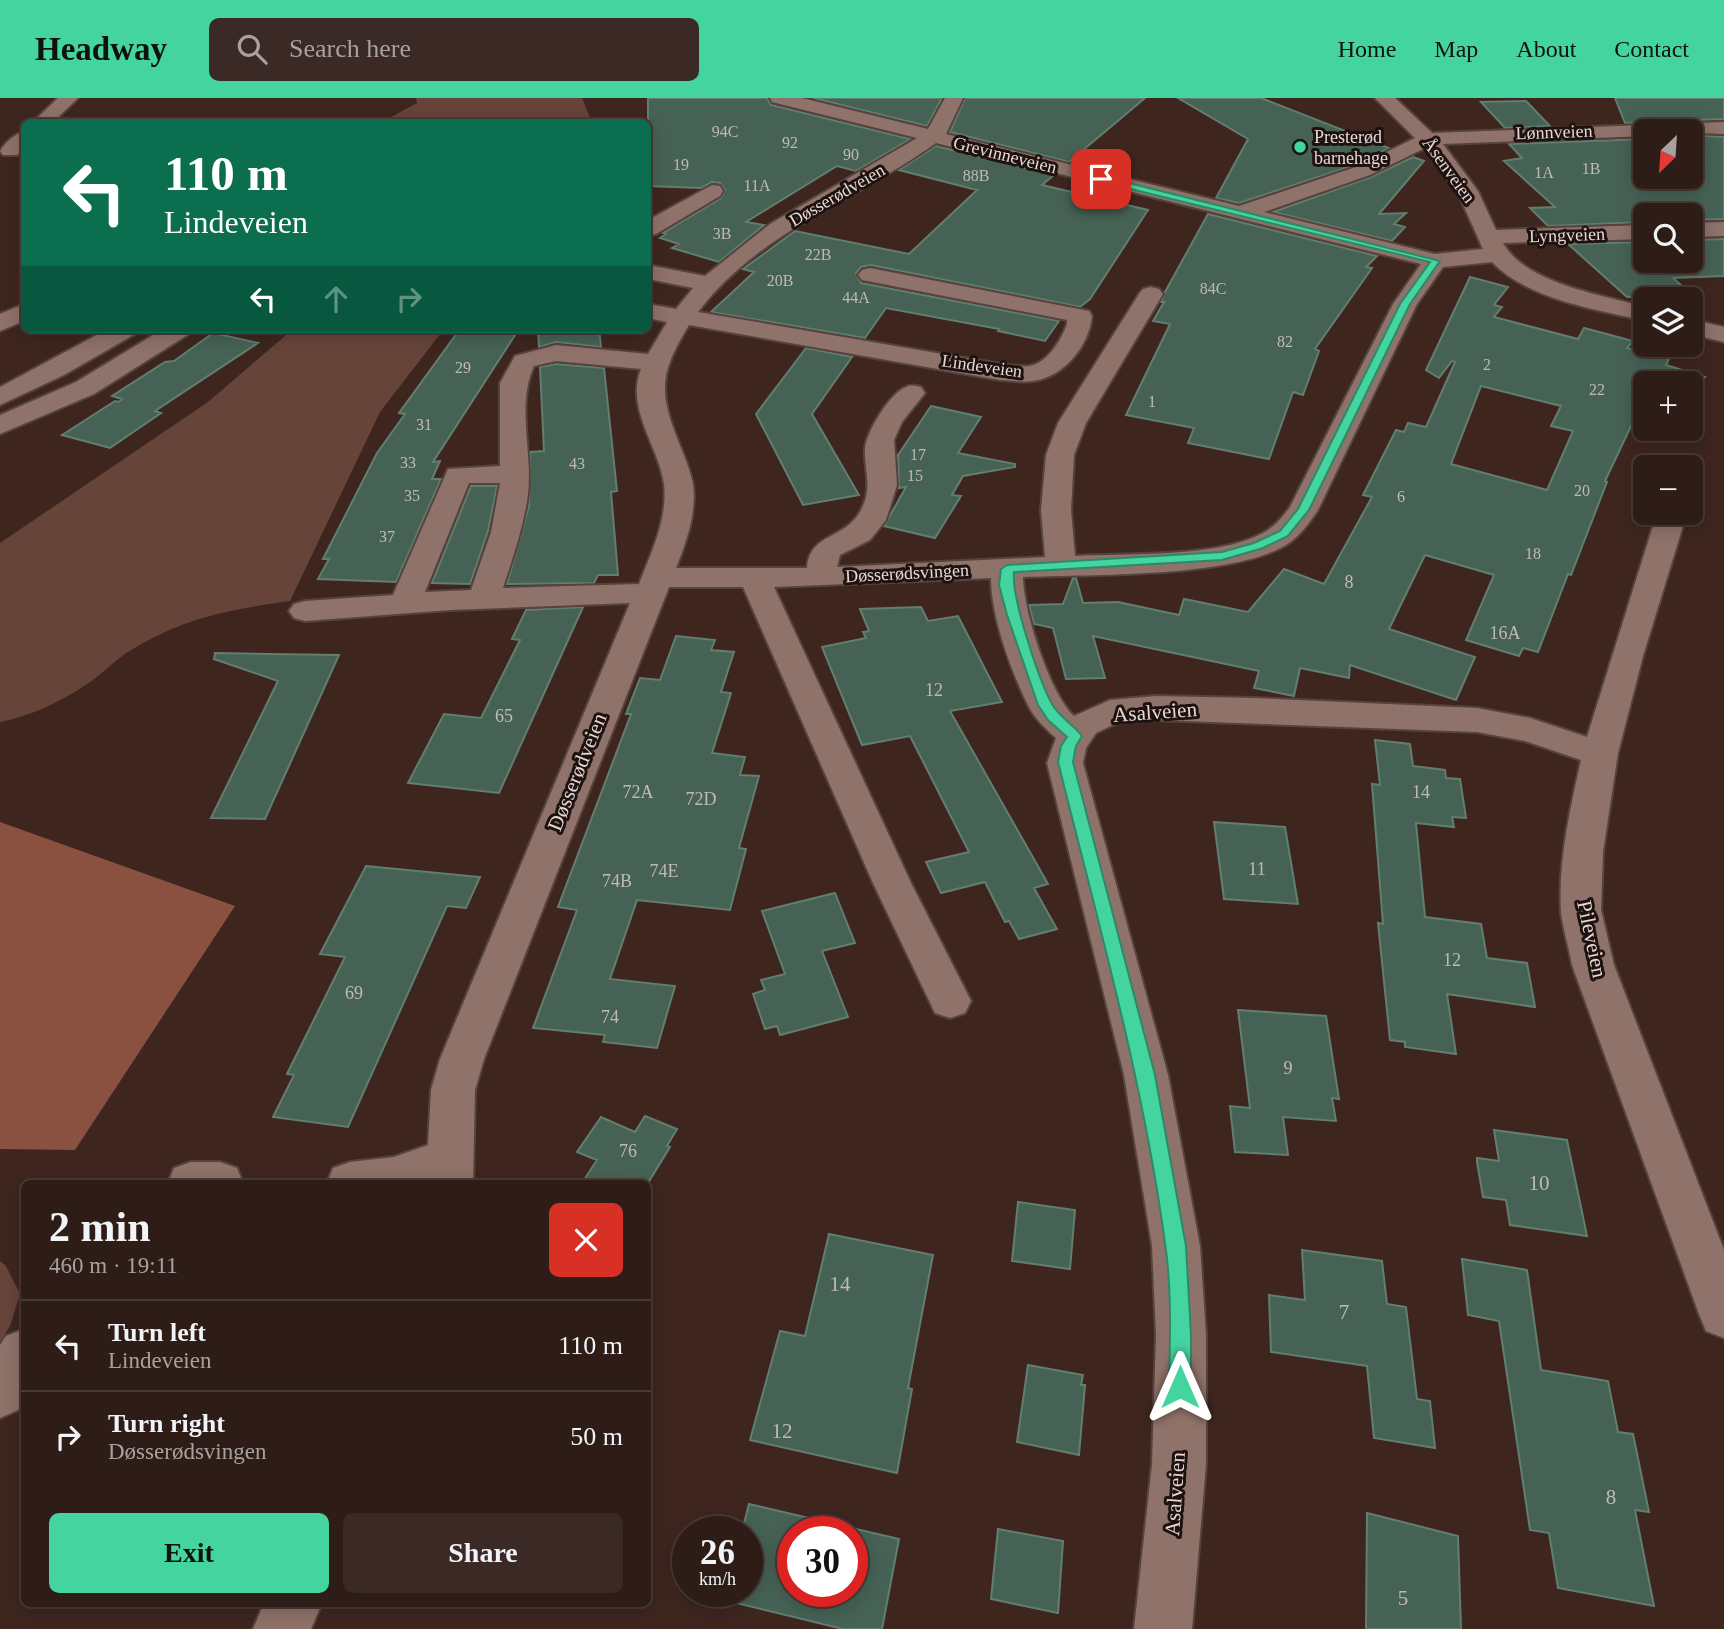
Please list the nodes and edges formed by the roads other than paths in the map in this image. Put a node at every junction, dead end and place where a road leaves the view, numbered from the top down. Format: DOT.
graph roads {
  1 [pos="69,98"];
  2 [pos="779,98"];
  3 [pos="954,98"];
  4 [pos="1384,98"];
  5 [pos="1670,108"];
  6 [pos="45,119"];
  7 [pos="1676,119"];
  8 [pos="1703,128"];
  9 [pos="1724,128"];
  10 [pos="1633,130"];
  11 [pos="932,137"];
  12 [pos="1428,139"];
  13 [pos="712,191"];
  14 [pos="1242,212"];
  15 [pos="651,227"];
  16 [pos="1724,229"];
  17 [pos="1703,230"];
  18 [pos="1633,233"];
  19 [pos="1494,246"];
  20 [pos="1435,261"];
  21 [pos="651,273"];
  22 [pos="870,275"];
  23 [pos="710,284"];
  24 [pos="1151,294"];
  25 [pos="1633,311"];
  26 [pos="651,312"];
  27 [pos="21,313"];
  28 [pos="683,317"];
  29 [pos="0,324"];
  30 [pos="1703,329"];
  31 [pos="119,333"];
  32 [pos="174,333"];
  33 [pos="1724,335"];
  34 [pos="656,363"];
  35 [pos="912,393"];
  36 [pos="0,397"];
  37 [pos="0,426"];
  38 [pos="515,474"];
  39 [pos="1668,525"];
  40 [pos="1061,567"];
  41 [pos="1007,569"];
  42 [pos="822,577"];
  43 [pos="754,579"];
  44 [pos="653,586"];
  45 [pos="484,599"];
  46 [pos="405,603"];
  47 [pos="305,611"];
  48 [pos="1075,736"];
  49 [pos="1600,754"];
  50 [pos="950,1002"];
  51 [pos="449,1171"];
  52 [pos="376,1180"];
  53 [pos="1724,1314"];
  54 [pos="21,1359"];
  55 [pos="0,1392"];
  56 [pos="291,1607"];
  57 [pos="282,1629"];
  58 [pos="1163,1629"];
  1 -- 6 [label="street"];
  2 -- 11 [label="street, Grevinneveien"];
  3 -- 11 [label="street, Døsserødveien"];
  4 -- 12 [label="street, Åsenveien"];
  5 -- 7 [label="street"];
  8 -- 9 [label="street, Lønnveien"];
  10 -- 12 [label="street, Lønnveien"];
  11 -- 14 [label="street, Grevinneveien"];
  11 -- 23 [label="street, Døsserødveien"];
  12 -- 14 [label="street"];
  12 -- 19 [label="street, Åsenveien"];
  13 -- 15 [label="street"];
  14 -- 20 [label="street, Grevinneveien"];
  16 -- 17 [label="street"];
  18 -- 19 [label="street, Lyngveien"];
  19 -- 20 [label="street"];
  19 -- 25 [label="street"];
  20 -- 40 [label="street, Døsserødsvingen"];
  21 -- 23 [label="street"];
  22 -- 28 [label="street, Lindeveien"];
  23 -- 28 [label="street, Døsserødveien"];
  24 -- 40 [label="street"];
  26 -- 28 [label="street"];
  27 -- 29 [label="street"];
  28 -- 34 [label="street, Døsserødveien"];
  30 -- 33 [label="street"];
  31 -- 36 [label="street"];
  32 -- 37 [label="street"];
  34 -- 38 [label="street"];
  34 -- 44 [label="street, Døsserødveien"];
  35 -- 42 [label="street, Døsserødsvingen"];
  38 -- 45 [label="street"];
  38 -- 46 [label="street"];
  39 -- 49 [label="street, Pileveien"];
  40 -- 41 [label="street, Døsserødsvingen"];
  41 -- 42 [label="street, Døsserødsvingen"];
  41 -- 48 [label="street"];
  42 -- 43 [label="street, Døsserødsvingen"];
  43 -- 44 [label="street, Døsserødsvingen"];
  43 -- 50 [label="street"];
  44 -- 45 [label="street, Døsserødsvingen"];
  44 -- 51 [label="street, Døsserødveien"];
  45 -- 46 [label="street, Døsserødsvingen"];
  46 -- 47 [label="street, Døsserødsvingen"];
  48 -- 49 [label="street, Asalveien"];
  48 -- 58 [label="street, Asalveien"];
  49 -- 53 [label="street, Pileveien"];
  51 -- 52 [label="street"];
  54 -- 55 [label="street"];
  56 -- 57 [label="street"];
}
